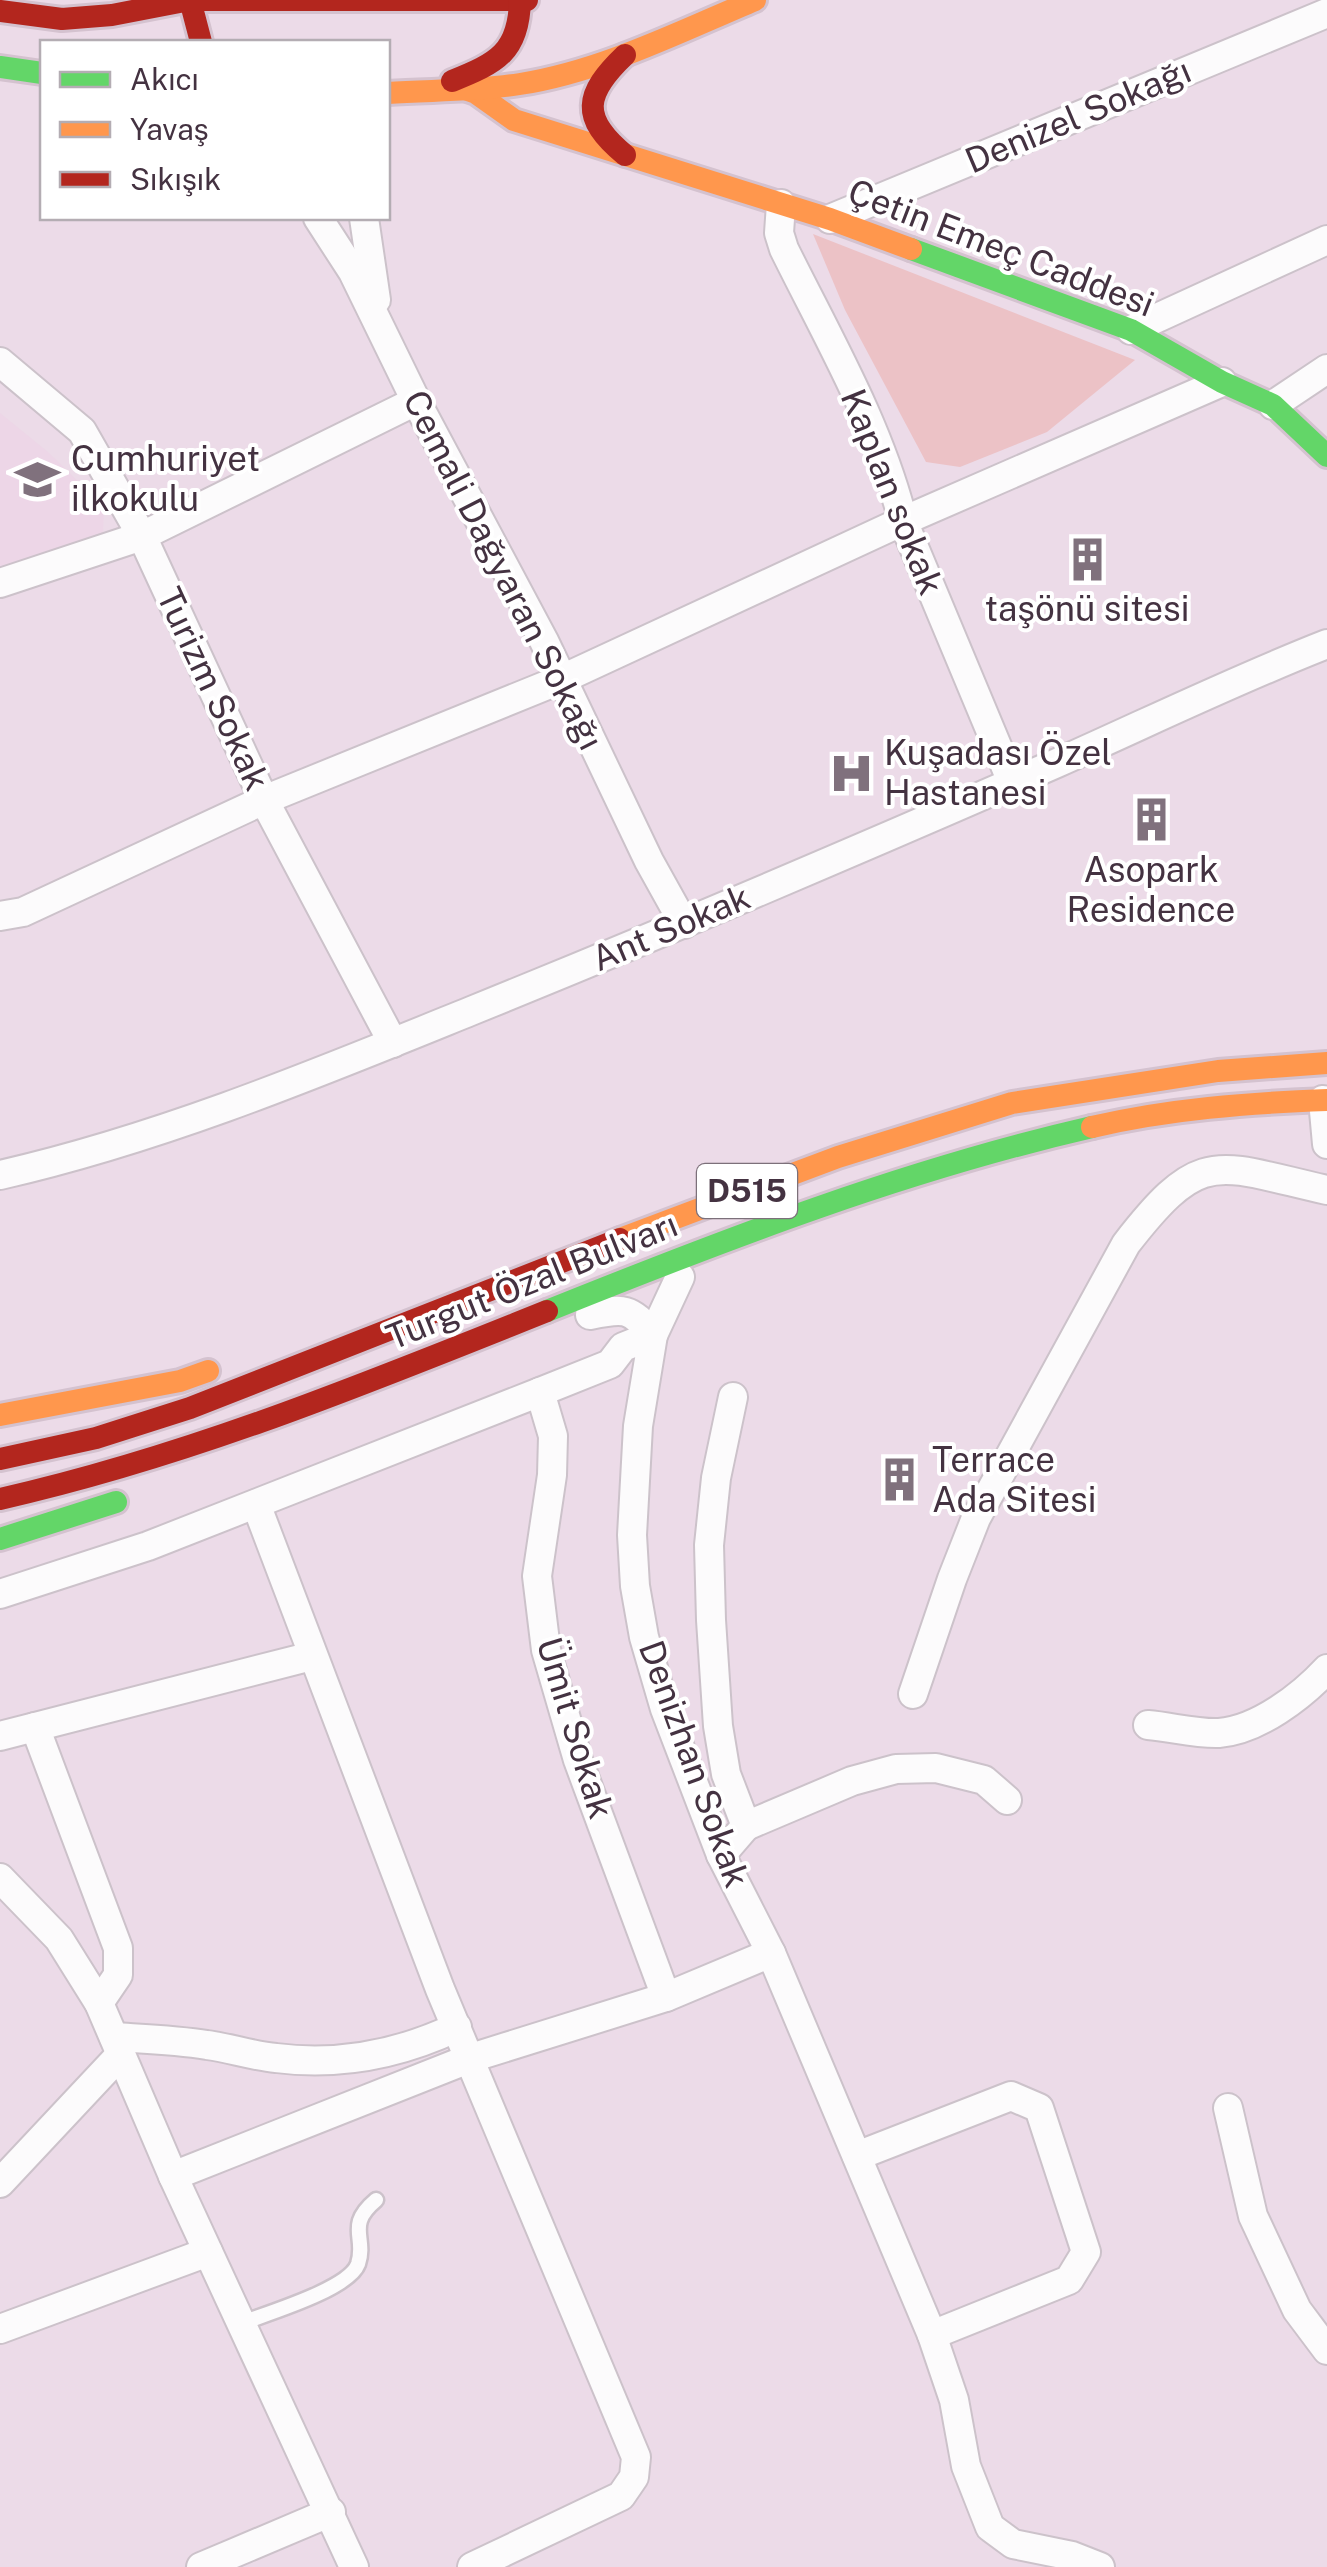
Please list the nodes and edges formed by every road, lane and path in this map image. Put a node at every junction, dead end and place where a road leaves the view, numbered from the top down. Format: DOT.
graph roads {
  1 [pos="110,0"];
  2 [pos="190,0"];
  3 [pos="522,0"];
  4 [pos="755,0"];
  5 [pos="0,11"];
  6 [pos="1327,13"];
  7 [pos="62,19"];
  8 [pos="200,40"];
  9 [pos="625,56"];
  10 [pos="0,67"];
  11 [pos="40,73"];
  12 [pos="448,88"];
  13 [pos="390,93"];
  14 [pos="390,110"];
  15 [pos="625,154"];
  16 [pos="782,204"];
  17 [pos="830,219"];
  18 [pos="319,220"];
  19 [pos="364,220"];
  20 [pos="1327,240"];
  21 [pos="1132,330"];
  22 [pos="386,340"];
  23 [pos="0,362"];
  24 [pos="1327,369"];
  25 [pos="1222,382"];
  26 [pos="416,401"];
  27 [pos="1273,405"];
  28 [pos="1327,456"];
  29 [pos="902,521"];
  30 [pos="142,536"];
  31 [pos="0,583"];
  32 [pos="1327,644"];
  33 [pos="562,679"];
  34 [pos="1012,782"];
  35 [pos="264,800"];
  36 [pos="0,916"];
  37 [pos="684,924"];
  38 [pos="393,1043"];
  39 [pos="1327,1063"];
  40 [pos="1325,1100"];
  41 [pos="1012,1103"];
  42 [pos="1327,1144"];
  43 [pos="0,1175"];
  44 [pos="1327,1190"];
  45 [pos="846,1196"];
  46 [pos="680,1277"];
  47 [pos="428,1290"];
  48 [pos="590,1315"];
  49 [pos="653,1335"];
  50 [pos="232,1362"];
  51 [pos="540,1392"];
  52 [pos="733,1397"];
  53 [pos="360,1410"];
  54 [pos="0,1415"];
  55 [pos="0,1459"];
  56 [pos="130,1498"];
  57 [pos="0,1499"];
  58 [pos="256,1504"];
  59 [pos="0,1539"];
  60 [pos="0,1594"];
  61 [pos="304,1658"];
  62 [pos="1327,1668"];
  63 [pos="913,1694"];
  64 [pos="1148,1725"];
  65 [pos="35,1728"];
  66 [pos="0,1736"];
  67 [pos="1007,1800"];
  68 [pos="746,1826"];
  69 [pos="722,1855"];
  70 [pos="0,1878"];
  71 [pos="771,1953"];
  72 [pos="666,1997"];
  73 [pos="98,2003"];
  74 [pos="457,2027"];
  75 [pos="117,2046"];
  76 [pos="471,2058"];
  77 [pos="1228,2108"];
  78 [pos="856,2156"];
  79 [pos="173,2176"];
  80 [pos="0,2183"];
  81 [pos="376,2200"];
  82 [pos="208,2252"];
  83 [pos="242,2323"];
  84 [pos="0,2329"];
  85 [pos="932,2336"];
  86 [pos="1327,2350"];
  87 [pos="331,2512"];
  88 [pos="990,2528"];
  89 [pos="201,2567"];
  90 [pos="354,2567"];
  91 [pos="472,2567"];
  92 [pos="1014,2567"];
  93 [pos="1100,2567"];
  1 -- 7 [label="main road"];
  2 -- 3 [label="main road"];
  2 -- 7 [label="main road"];
  2 -- 8 [label="main road"];
  3 -- 12 [label="main road"];
  4 -- 9 [label="main road"];
  5 -- 7 [label="main road"];
  6 -- 17 [label="street, Denizel Sokağı"];
  9 -- 12 [label="main road"];
  9 -- 15 [label="main road"];
  10 -- 11 [label="main road"];
  12 -- 13 [label="main road"];
  12 -- 14 [label="street"];
  12 -- 15 [label="main road, Çetin Emeç Caddesi"];
  15 -- 16 [label="main road, Çetin Emeç Caddesi"];
  16 -- 17 [label="main road, Çetin Emeç Caddesi"];
  16 -- 29 [label="street, Kaplan sokak"];
  17 -- 21 [label="main road, Çetin Emeç Caddesi"];
  18 -- 22 [label="street, Cemali Dağyaran Sokağı"];
  19 -- 22 [label="street"];
  20 -- 21 [label="street"];
  21 -- 25 [label="main road, Çetin Emeç Caddesi"];
  22 -- 26 [label="street, Cemali Dağyaran Sokağı"];
  23 -- 30 [label="street, Turizm Sokak"];
  24 -- 27 [label="street"];
  25 -- 27 [label="main road, Çetin Emeç Caddesi"];
  25 -- 29 [label="street"];
  26 -- 30 [label="street"];
  26 -- 33 [label="street, Cemali Dağyaran Sokağı"];
  27 -- 28 [label="main road, Çetin Emeç Caddesi"];
  29 -- 33 [label="street"];
  29 -- 34 [label="street, Kaplan sokak"];
  30 -- 31 [label="street"];
  30 -- 35 [label="street, Turizm Sokak"];
  32 -- 34 [label="street, Ant Sokak"];
  33 -- 35 [label="street"];
  33 -- 37 [label="street, Cemali Dağyaran Sokağı"];
  34 -- 37 [label="street, Ant Sokak"];
  35 -- 36 [label="street"];
  35 -- 38 [label="street, Turizm Sokak"];
  37 -- 38 [label="street, Ant Sokak"];
  38 -- 43 [label="street, Ant Sokak"];
  39 -- 41 [label="main road, Turgut Özal Bulvarı / D515"];
  40 -- 42 [label="street"];
  40 -- 45 [label="main road, Turgut Özal Bulvarı / D515"];
  41 -- 47 [label="main road"];
  41 -- 55 [label="main road, Turgut Özal Bulvarı / D515"];
  44 -- 63 [label="street"];
  45 -- 46 [label="main road"];
  45 -- 57 [label="main road, Turgut Özal Bulvarı / D515"];
  46 -- 48 [label="main road"];
  46 -- 49 [label="street, Denizhan Sokak"];
  48 -- 49 [label="street"];
  48 -- 53 [label="main road"];
  49 -- 51 [label="street"];
  49 -- 69 [label="street, Denizhan Sokak"];
  50 -- 54 [label="main road"];
  51 -- 58 [label="street"];
  51 -- 72 [label="street, Ümit Sokak"];
  52 -- 68 [label="street"];
  56 -- 59 [label="main road"];
  58 -- 60 [label="street"];
  58 -- 74 [label="street"];
  61 -- 65 [label="street"];
  62 -- 64 [label="street"];
  65 -- 66 [label="street"];
  65 -- 73 [label="street"];
  67 -- 68 [label="street"];
  68 -- 69 [label="street"];
  69 -- 71 [label="street, Denizhan Sokak"];
  70 -- 73 [label="street"];
  71 -- 72 [label="street"];
  71 -- 78 [label="street, Denizhan Sokak"];
  72 -- 76 [label="street"];
  73 -- 75 [label="street"];
  74 -- 75 [label="street"];
  74 -- 76 [label="street"];
  75 -- 79 [label="street"];
  75 -- 80 [label="street"];
  76 -- 79 [label="street"];
  76 -- 91 [label="street"];
  77 -- 86 [label="street"];
  78 -- 85 [label="street, Denizhan Sokak"];
  78 -- 85 [label="street"];
  79 -- 82 [label="street"];
  81 -- 83 [label="lane"];
  82 -- 83 [label="street"];
  82 -- 84 [label="street"];
  83 -- 87 [label="street"];
  85 -- 88 [label="street, Denizhan Sokak"];
  87 -- 89 [label="street"];
  87 -- 90 [label="street"];
  88 -- 92 [label="street, Denizhan Sokak"];
  88 -- 93 [label="street"];
}
